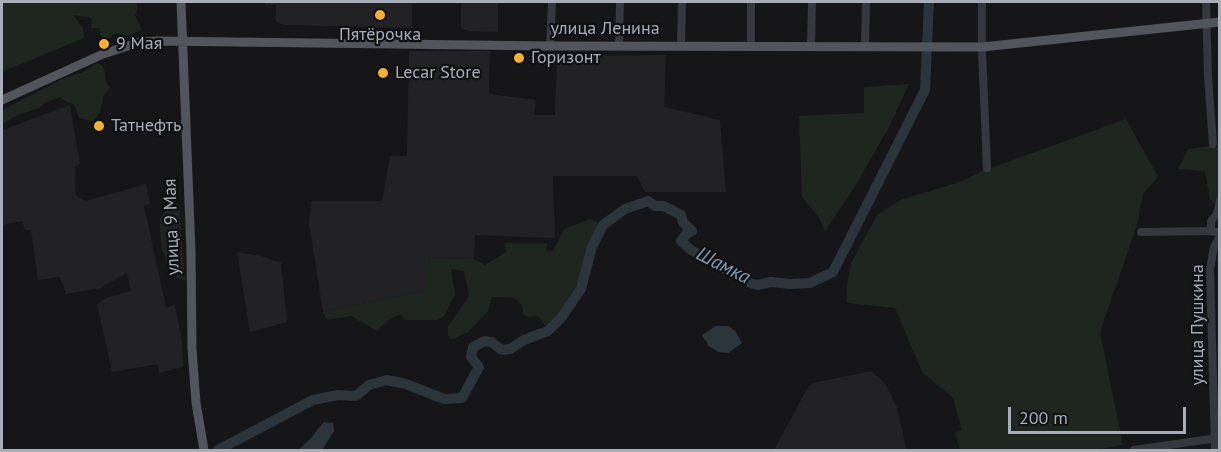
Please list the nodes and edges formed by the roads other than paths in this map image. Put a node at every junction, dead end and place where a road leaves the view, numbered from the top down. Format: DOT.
graph roads {
  1 [pos="180,2"];
  2 [pos="552,2"];
  3 [pos="620,2"];
  4 [pos="682,2"];
  5 [pos="752,2"];
  6 [pos="812,2"];
  7 [pos="866,2"];
  8 [pos="982,2"];
  9 [pos="1206,2"];
  10 [pos="1220,22"];
  11 [pos="1206,24"];
  12 [pos="181,42"];
  13 [pos="550,46"];
  14 [pos="619,46"];
  15 [pos="681,46"];
  16 [pos="751,46"];
  17 [pos="811,46"];
  18 [pos="865,47"];
  19 [pos="982,47"];
  20 [pos="2,100"];
  21 [pos="1213,144"];
  22 [pos="987,168"];
  23 [pos="1220,201"];
  24 [pos="1141,232"];
  25 [pos="1217,234"];
  26 [pos="1217,438"];
  27 [pos="1144,449"];
  28 [pos="204,450"];
  29 [pos="1134,450"];
  30 [pos="1215,450"];
  1 -- 12 [label="main road, улица 9 Мая"];
  2 -- 13 [label="street"];
  3 -- 14 [label="street"];
  4 -- 15 [label="street"];
  5 -- 16 [label="street"];
  6 -- 17 [label="street"];
  7 -- 18 [label="street"];
  8 -- 19 [label="street"];
  9 -- 11 [label="street"];
  10 -- 11 [label="main road, улица Ленина"];
  11 -- 19 [label="main road, улица Ленина"];
  11 -- 21 [label="street"];
  12 -- 13 [label="main road, улица Ленина"];
  12 -- 20 [label="main road, улица Ленина"];
  12 -- 28 [label="main road, улица 9 Мая"];
  13 -- 14 [label="main road, улица Ленина"];
  14 -- 15 [label="main road, улица Ленина"];
  15 -- 16 [label="main road, улица Ленина"];
  16 -- 17 [label="main road, улица Ленина"];
  17 -- 18 [label="main road, улица Ленина"];
  18 -- 19 [label="main road, улица Ленина"];
  19 -- 22 [label="street"];
  23 -- 25 [label="street, улица Пушкина"];
  24 -- 25 [label="street"];
  25 -- 26 [label="street, улица Пушкина"];
  26 -- 27 [label="street"];
  26 -- 30 [label="street, улица Пушкина"];
  27 -- 29 [label="street"];
}
